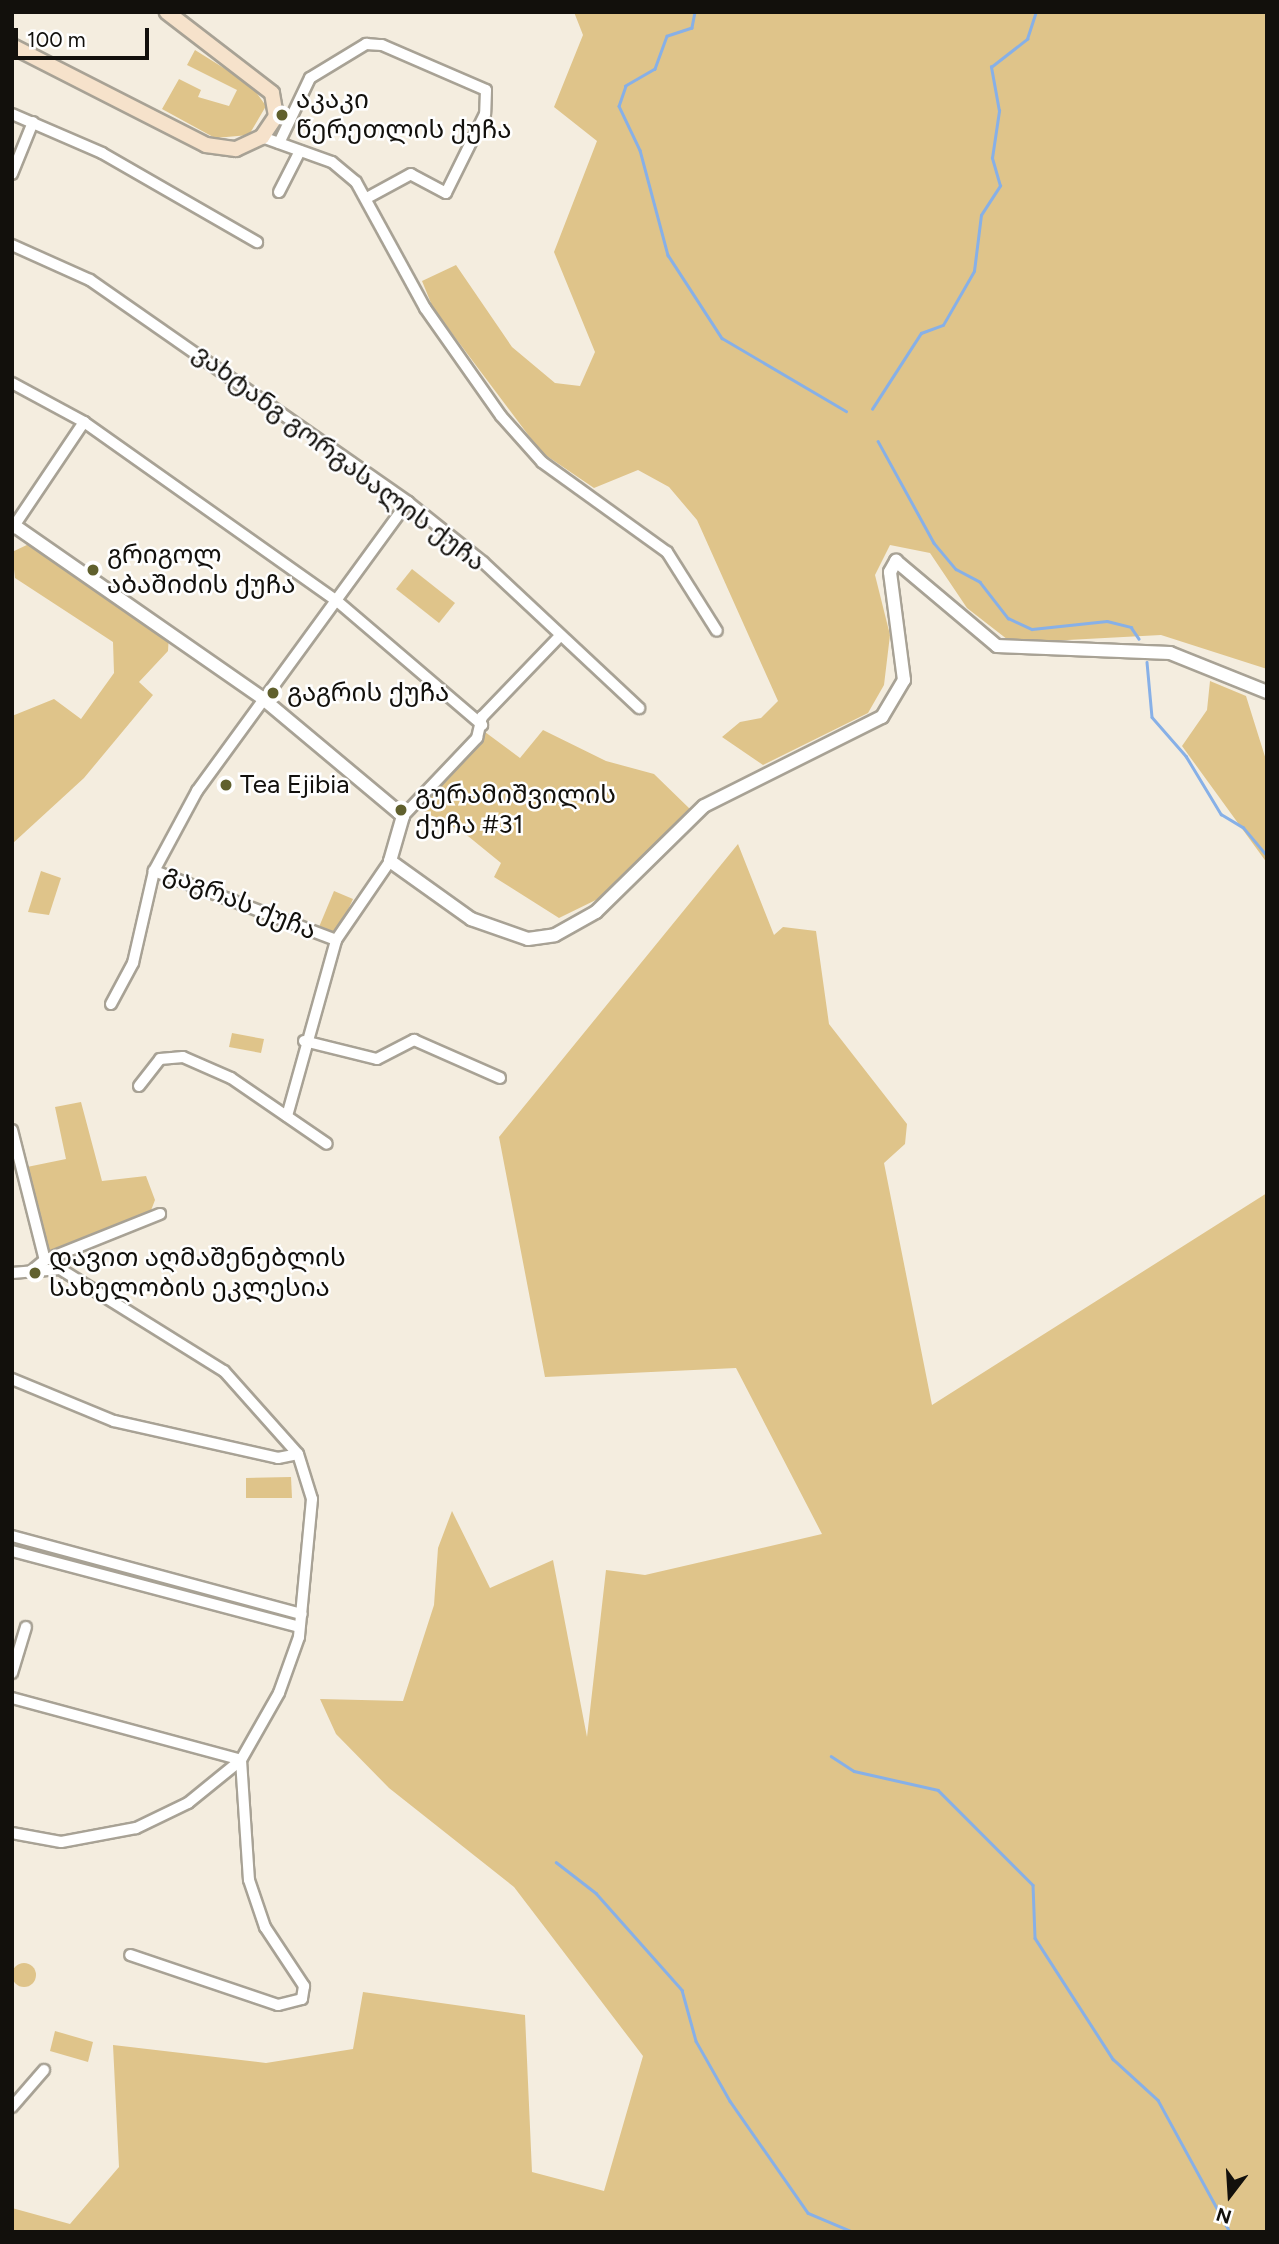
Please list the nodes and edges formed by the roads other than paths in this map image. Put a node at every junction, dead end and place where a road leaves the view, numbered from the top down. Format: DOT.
graph roads {
  1 [pos="167,12"];
  2 [pos="12,46"];
  3 [pos="12,114"];
  4 [pos="33,122"];
  5 [pos="262,137"];
  6 [pos="279,143"];
  7 [pos="300,151"];
  8 [pos="12,174"];
  9 [pos="279,192"];
  10 [pos="367,198"];
  11 [pos="257,242"];
  12 [pos="12,244"];
  13 [pos="12,383"];
  14 [pos="84,422"];
  15 [pos="408,502"];
  16 [pos="13,526"];
  17 [pos="337,601"];
  18 [pos="717,631"];
  19 [pos="559,637"];
  20 [pos="1267,692"];
  21 [pos="262,698"];
  22 [pos="639,708"];
  23 [pos="482,725"];
  24 [pos="403,816"];
  25 [pos="390,860"];
  26 [pos="153,871"];
  27 [pos="336,940"];
  28 [pos="111,1004"];
  29 [pos="304,1041"];
  30 [pos="500,1078"];
  31 [pos="139,1086"];
  32 [pos="287,1116"];
  33 [pos="12,1130"];
  34 [pos="327,1144"];
  35 [pos="160,1214"];
  36 [pos="45,1260"];
  37 [pos="34,1269"];
  38 [pos="12,1273"];
  39 [pos="12,1379"];
  40 [pos="298,1454"];
  41 [pos="12,1536"];
  42 [pos="12,1551"];
  43 [pos="182,1583"];
  44 [pos="178,1597"];
  45 [pos="302,1614"];
  46 [pos="26,1627"];
  47 [pos="299,1627"];
  48 [pos="12,1672"];
  49 [pos="12,1699"];
  50 [pos="241,1760"];
  51 [pos="12,1833"];
  52 [pos="130,1955"];
  53 [pos="44,2070"];
  54 [pos="12,2107"];
  1 -- 5 [label="main road"];
  2 -- 5 [label="main road"];
  3 -- 4 [label="street"];
  4 -- 8 [label="street"];
  4 -- 11 [label="street"];
  5 -- 6 [label="street"];
  6 -- 7 [label="street"];
  6 -- 10 [label="street"];
  7 -- 9 [label="street"];
  7 -- 10 [label="street"];
  10 -- 18 [label="street"];
  12 -- 15 [label="street, ვახტანგ გორგასალის ქუჩა"];
  13 -- 14 [label="street"];
  14 -- 16 [label="street"];
  14 -- 17 [label="street"];
  15 -- 17 [label="street, გაგრას ქუჩა"];
  15 -- 19 [label="street, ვახტანგ გორგასალის ქუჩა"];
  16 -- 21 [label="street"];
  17 -- 21 [label="street, გაგრას ქუჩა"];
  17 -- 23 [label="street"];
  19 -- 22 [label="street, ვახტანგ გორგასალის ქუჩა"];
  19 -- 23 [label="street"];
  20 -- 25 [label="street"];
  21 -- 24 [label="street"];
  21 -- 26 [label="street, გაგრას ქუჩა"];
  23 -- 24 [label="street"];
  24 -- 25 [label="street"];
  25 -- 27 [label="street"];
  26 -- 27 [label="street, გაგრას ქუჩა"];
  26 -- 28 [label="street"];
  27 -- 29 [label="street, გაგრას ქუჩა"];
  29 -- 30 [label="street"];
  29 -- 32 [label="street, გაგრას ქუჩა"];
  31 -- 32 [label="street"];
  32 -- 34 [label="street"];
  33 -- 36 [label="street"];
  35 -- 36 [label="street"];
  36 -- 37 [label="street"];
  37 -- 38 [label="street"];
  37 -- 40 [label="street"];
  39 -- 40 [label="street"];
  40 -- 45 [label="street"];
  41 -- 43 [label="street"];
  42 -- 44 [label="street"];
  43 -- 44 [label="street"];
  43 -- 45 [label="street"];
  44 -- 47 [label="street"];
  45 -- 47 [label="street"];
  46 -- 48 [label="street"];
  47 -- 50 [label="street"];
  49 -- 50 [label="street"];
  50 -- 51 [label="street"];
  50 -- 52 [label="street"];
  53 -- 54 [label="street"];
}
